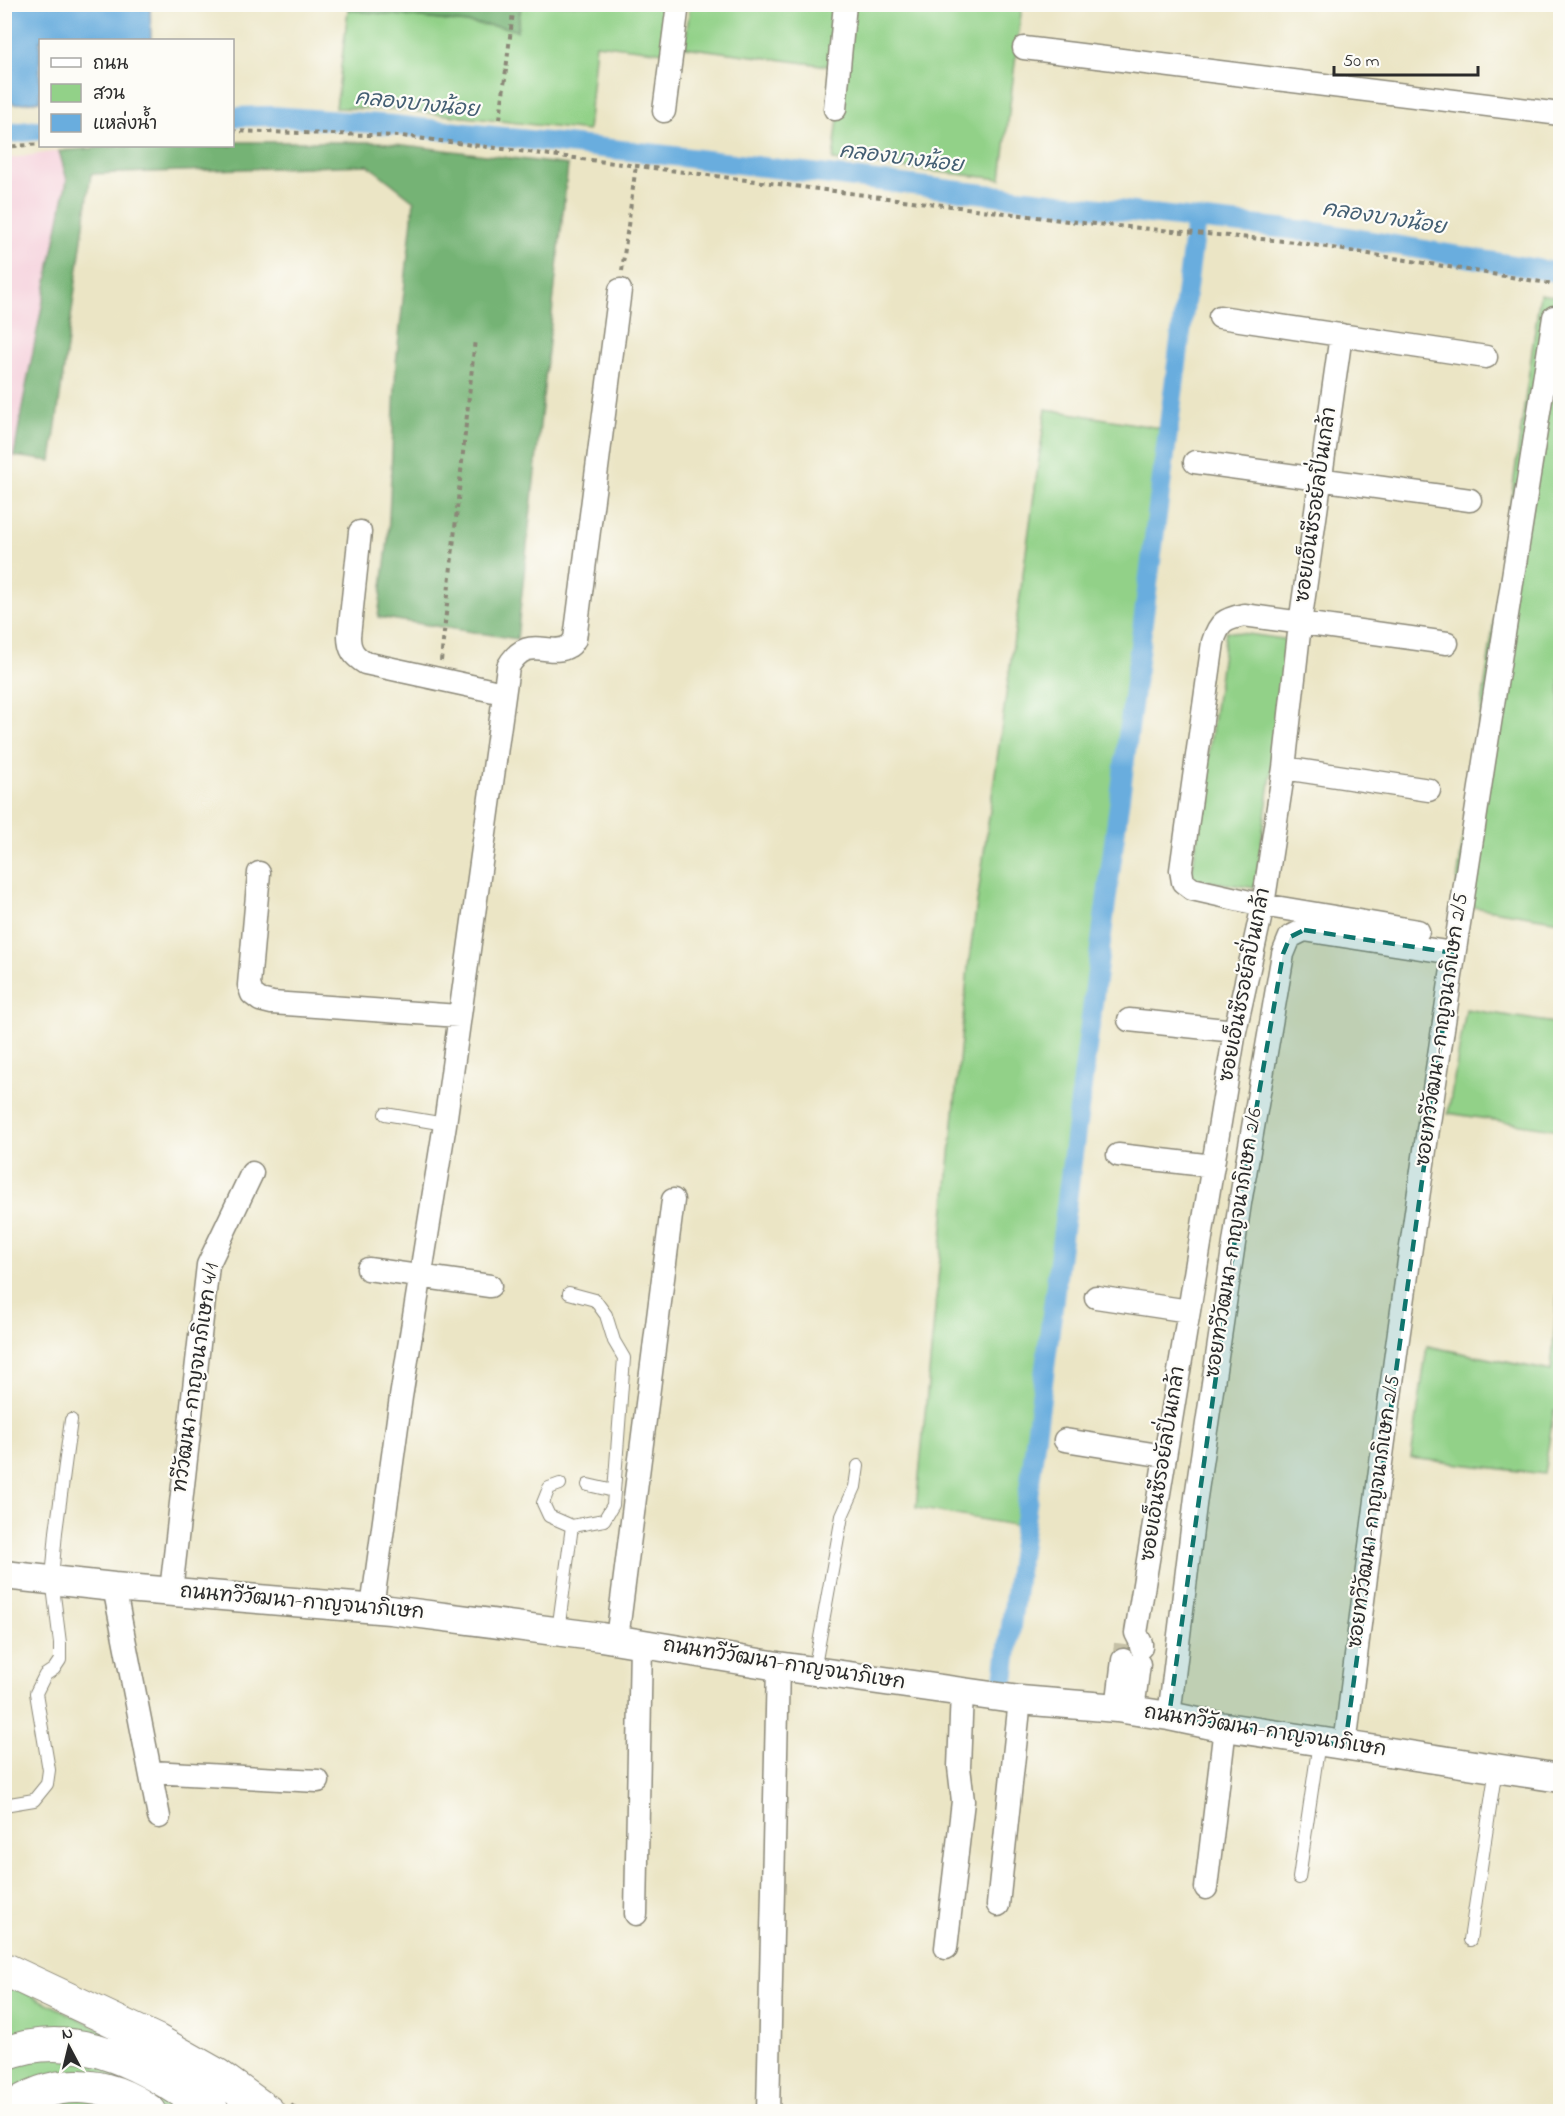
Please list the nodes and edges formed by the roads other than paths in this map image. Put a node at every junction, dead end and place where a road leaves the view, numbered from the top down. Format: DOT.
graph roads {
  1 [pos="678,4"];
  2 [pos="845,4"];
  3 [pos="1024,48"];
  4 [pos="835,109"];
  5 [pos="664,111"];
  6 [pos="1560,114"];
  7 [pos="620,290"];
  8 [pos="1220,317"];
  9 [pos="1554,317"];
  10 [pos="1341,335"];
  11 [pos="1486,357"];
  12 [pos="1195,462"];
  13 [pos="1322,480"];
  14 [pos="1470,500"];
  15 [pos="360,532"];
  16 [pos="1300,624"];
  17 [pos="1447,643"];
  18 [pos="503,693"];
  19 [pos="1284,768"];
  20 [pos="1429,790"];
  21 [pos="259,873"];
  22 [pos="1263,905"];
  23 [pos="1418,931"];
  24 [pos="1453,953"];
  25 [pos="459,1016"];
  26 [pos="1129,1020"];
  27 [pos="1235,1031"];
  28 [pos="385,1114"];
  29 [pos="445,1124"];
  30 [pos="1118,1155"];
  31 [pos="1213,1166"];
  32 [pos="252,1173"];
  33 [pos="673,1200"];
  34 [pos="368,1269"];
  35 [pos="420,1275"];
  36 [pos="490,1286"];
  37 [pos="569,1293"];
  38 [pos="1096,1297"];
  39 [pos="1189,1311"];
  40 [pos="71,1420"];
  41 [pos="1065,1440"];
  42 [pos="1165,1456"];
  43 [pos="858,1466"];
  44 [pos="560,1484"];
  45 [pos="588,1485"];
  46 [pos="614,1491"];
  47 [pos="572,1526"];
  48 [pos="4,1575"];
  49 [pos="52,1579"];
  50 [pos="114,1587"];
  51 [pos="171,1591"];
  52 [pos="372,1608"];
  53 [pos="558,1631"];
  54 [pos="629,1641"];
  55 [pos="778,1666"];
  56 [pos="814,1671"];
  57 [pos="962,1692"];
  58 [pos="1020,1700"];
  59 [pos="1125,1709"];
  60 [pos="1169,1716"];
  61 [pos="1225,1727"];
  62 [pos="1332,1744"];
  63 [pos="1497,1768"];
  64 [pos="151,1773"];
  65 [pos="1560,1778"];
  66 [pos="318,1781"];
  67 [pos="4,1805"];
  68 [pos="159,1817"];
  69 [pos="1299,1878"];
  70 [pos="1206,1888"];
  71 [pos="998,1905"];
  72 [pos="636,1914"];
  73 [pos="1470,1940"];
  74 [pos="946,1948"];
  75 [pos="4,1970"];
  76 [pos="4,2054"];
  77 [pos="142,2105"];
  78 [pos="7,2112"];
  79 [pos="213,2112"];
  80 [pos="268,2112"];
  81 [pos="768,2112"];
  1 -- 5 [label="street"];
  2 -- 4 [label="street"];
  3 -- 6 [label="street"];
  7 -- 18 [label="street"];
  8 -- 10 [label="street"];
  9 -- 24 [label="street, ซอยทวีวัฒนา-กาญจนาภิเษก 2/5"];
  10 -- 11 [label="street"];
  10 -- 13 [label="street, ซอยเอ็นซีรอยัลปิ่นเกล้า"];
  12 -- 13 [label="street"];
  13 -- 14 [label="street"];
  13 -- 16 [label="street, ซอยเอ็นซีรอยัลปิ่นเกล้า"];
  15 -- 18 [label="street"];
  16 -- 17 [label="street"];
  16 -- 19 [label="street, ซอยเอ็นซีรอยัลปิ่นเกล้า"];
  16 -- 22 [label="street"];
  18 -- 25 [label="street"];
  19 -- 20 [label="street"];
  19 -- 22 [label="street, ซอยเอ็นซีรอยัลปิ่นเกล้า"];
  21 -- 25 [label="street"];
  22 -- 23 [label="street"];
  22 -- 27 [label="street, ซอยเอ็นซีรอยัลปิ่นเกล้า"];
  24 -- 60 [label="street, ซอยทวีวัฒนา-กาญจนาภิเษก 2/6"];
  24 -- 62 [label="street, ซอยทวีวัฒนา-กาญจนาภิเษก 2/5"];
  25 -- 29 [label="street"];
  26 -- 27 [label="street"];
  27 -- 31 [label="street, ซอยเอ็นซีรอยัลปิ่นเกล้า"];
  28 -- 29 [label="lane"];
  29 -- 35 [label="street"];
  30 -- 31 [label="street"];
  31 -- 39 [label="street, ซอยเอ็นซีรอยัลปิ่นเกล้า"];
  32 -- 51 [label="street, ทวีวัฒนา-กาญจนาภิเษก 4/1"];
  33 -- 54 [label="street"];
  34 -- 35 [label="street"];
  35 -- 36 [label="street"];
  35 -- 52 [label="street"];
  37 -- 46 [label="lane"];
  38 -- 39 [label="street"];
  39 -- 42 [label="street, ซอยเอ็นซีรอยัลปิ่นเกล้า"];
  40 -- 49 [label="lane"];
  41 -- 42 [label="street"];
  42 -- 59 [label="street, ซอยเอ็นซีรอยัลปิ่นเกล้า"];
  43 -- 56 [label="lane"];
  44 -- 47 [label="lane"];
  45 -- 46 [label="lane"];
  46 -- 47 [label="lane"];
  47 -- 53 [label="lane"];
  48 -- 49 [label="street, ถนนทวีวัฒนา-กาญจนาภิเษก"];
  49 -- 50 [label="street, ถนนทวีวัฒนา-กาญจนาภิเษก"];
  49 -- 67 [label="lane"];
  50 -- 51 [label="street, ถนนทวีวัฒนา-กาญจนาภิเษก"];
  50 -- 64 [label="street"];
  51 -- 52 [label="street, ถนนทวีวัฒนา-กาญจนาภิเษก"];
  52 -- 53 [label="street, ถนนทวีวัฒนา-กาญจนาภิเษก"];
  53 -- 54 [label="street, ถนนทวีวัฒนา-กาญจนาภิเษก"];
  54 -- 55 [label="street, ถนนทวีวัฒนา-กาญจนาภิเษก"];
  54 -- 72 [label="street"];
  55 -- 56 [label="street, ถนนทวีวัฒนา-กาญจนาภิเษก"];
  55 -- 81 [label="street"];
  56 -- 57 [label="street, ถนนทวีวัฒนา-กาญจนาภิเษก"];
  57 -- 58 [label="street, ถนนทวีวัฒนา-กาญจนาภิเษก"];
  57 -- 74 [label="street"];
  58 -- 59 [label="street, ถนนทวีวัฒนา-กาญจนาภิเษก"];
  58 -- 71 [label="street"];
  59 -- 60 [label="street, ถนนทวีวัฒนา-กาญจนาภิเษก"];
  60 -- 61 [label="street, ถนนทวีวัฒนา-กาญจนาภิเษก"];
  61 -- 62 [label="street, ถนนทวีวัฒนา-กาญจนาภิเษก"];
  61 -- 70 [label="street"];
  62 -- 63 [label="street, ถนนทวีวัฒนา-กาญจนาภิเษก"];
  62 -- 69 [label="lane"];
  63 -- 65 [label="street, ถนนทวีวัฒนา-กาญจนาภิเษก"];
  63 -- 73 [label="lane"];
  64 -- 66 [label="street"];
  64 -- 68 [label="street"];
  75 -- 80 [label="main road"];
  76 -- 79 [label="main road"];
  77 -- 78 [label="main road"];
}
